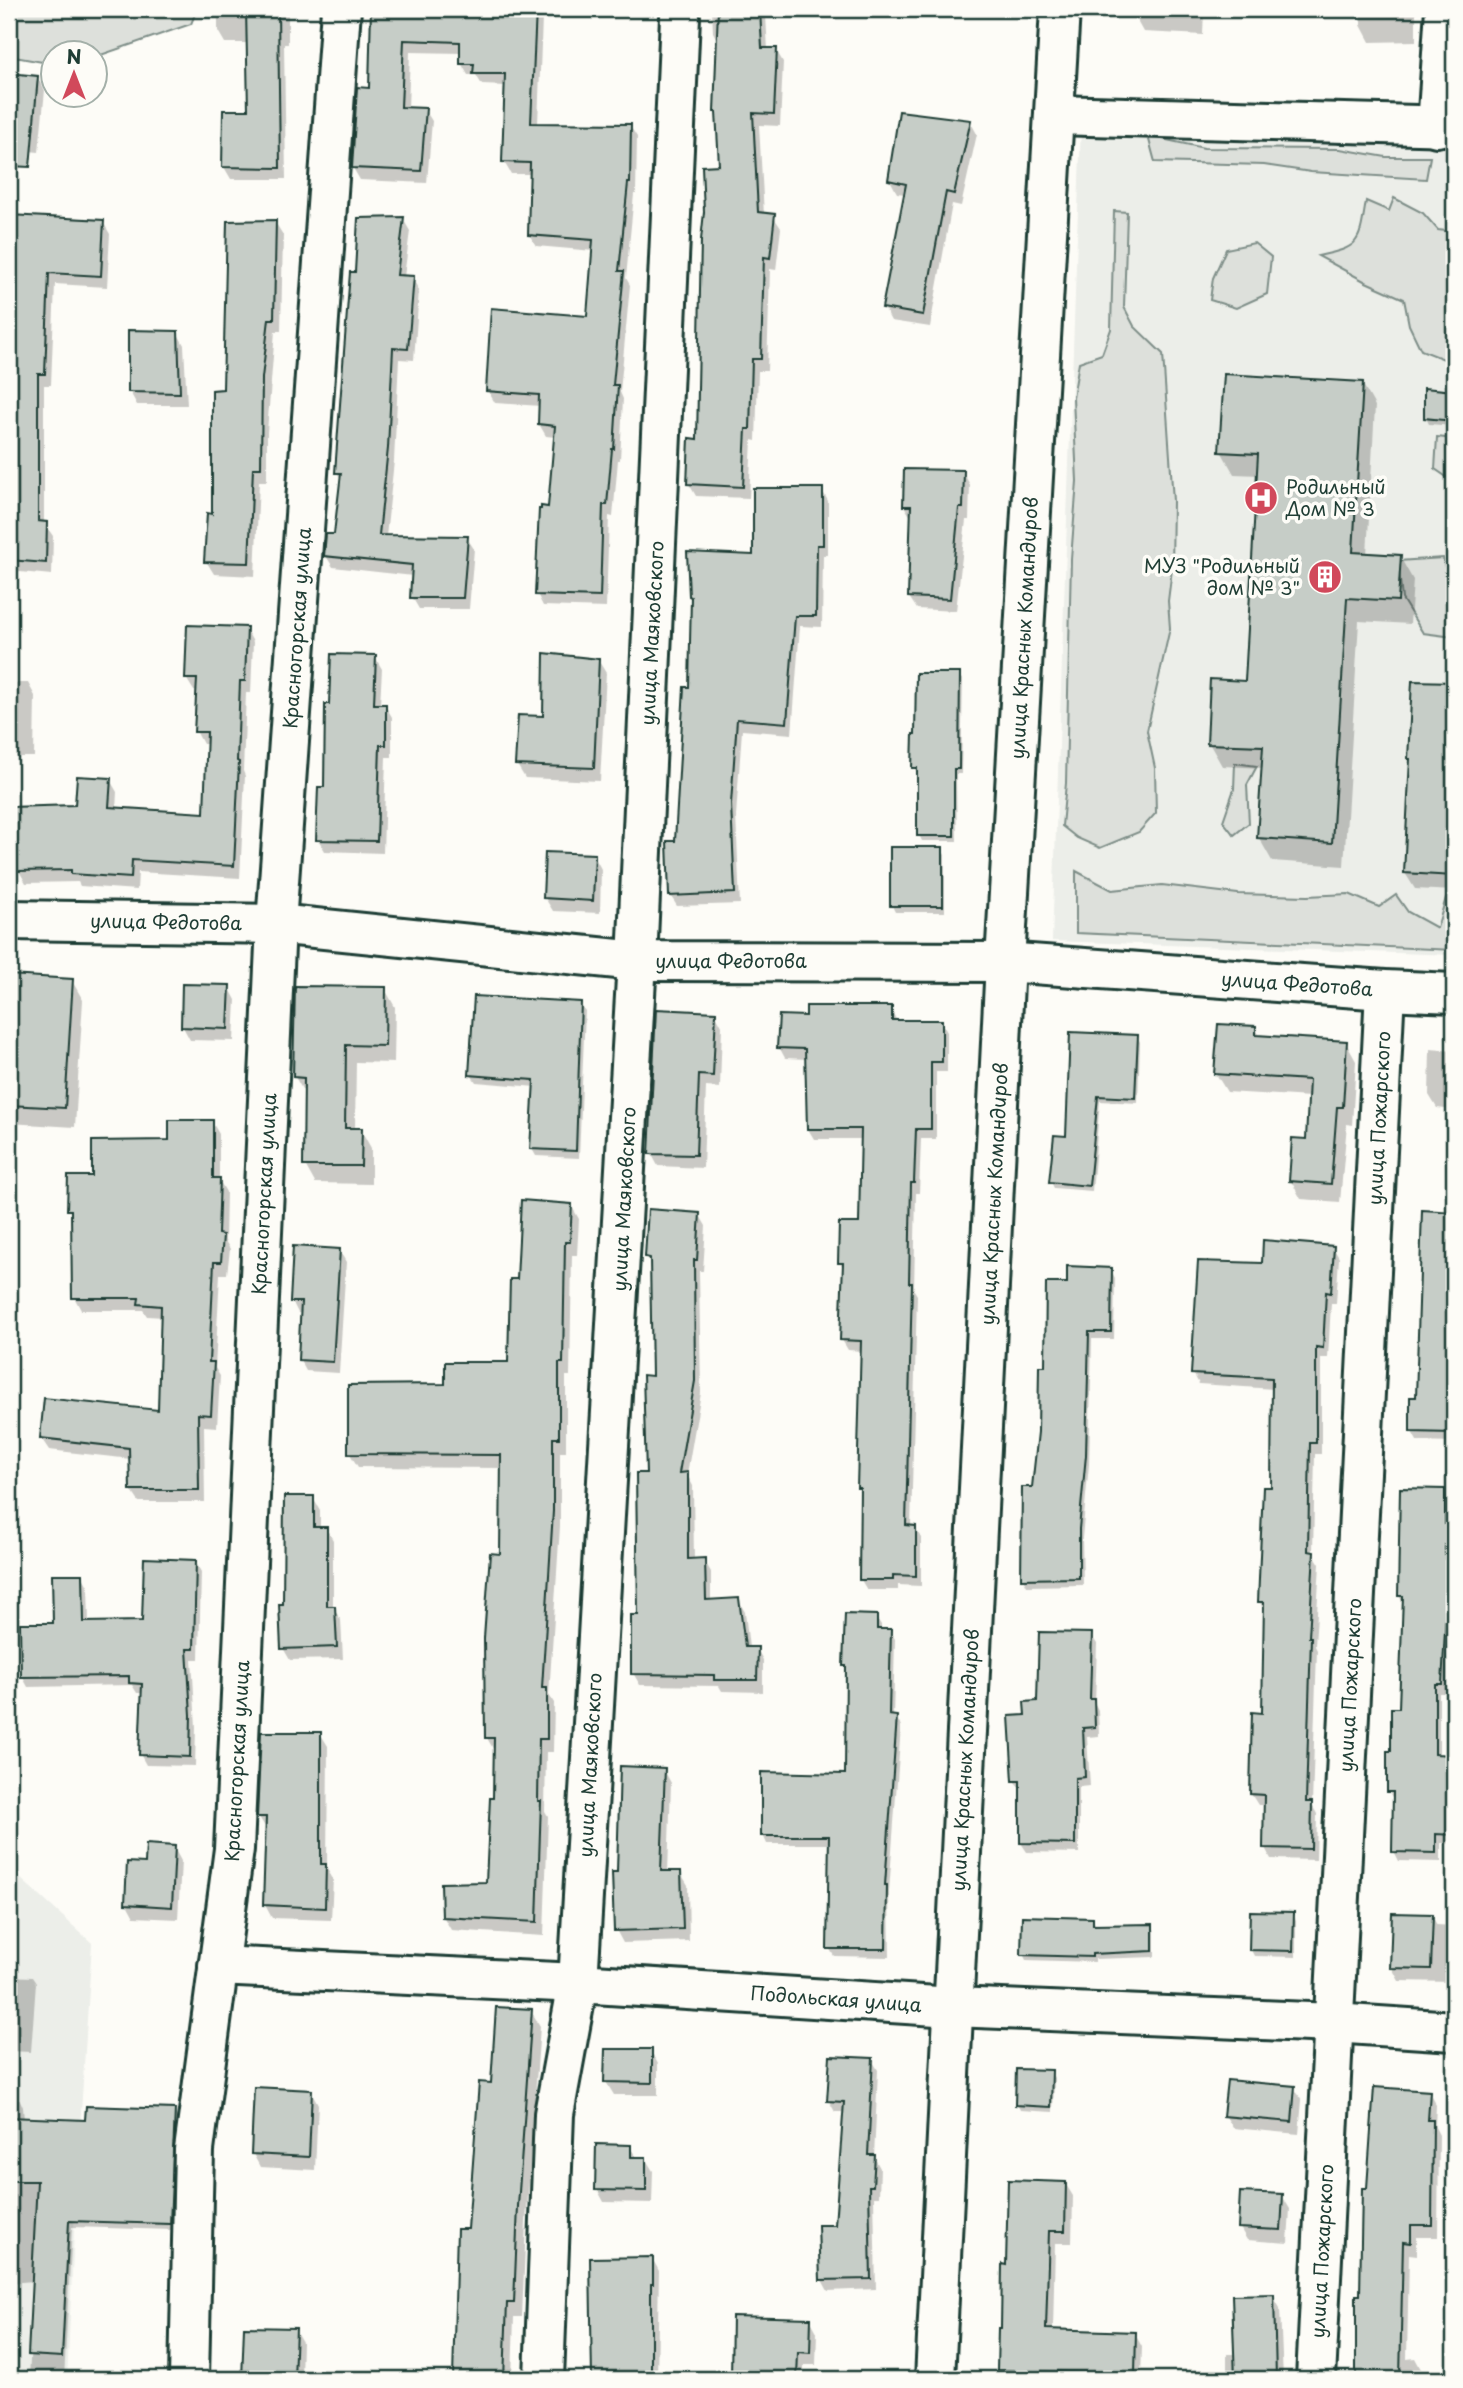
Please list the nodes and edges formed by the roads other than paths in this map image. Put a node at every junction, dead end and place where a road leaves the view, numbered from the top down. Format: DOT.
graph roads {
  1 [pos="341,9"];
  2 [pos="1060,9"];
  3 [pos="1445,9"];
  4 [pos="680,17"];
  5 [pos="1054,115"];
  6 [pos="1446,126"];
  7 [pos="9,920"];
  8 [pos="276,924"];
  9 [pos="638,961"];
  10 [pos="1005,962"];
  11 [pos="1385,990"];
  12 [pos="1454,993"];
  13 [pos="218,1966"];
  14 [pos="578,1983"];
  15 [pos="953,2007"];
  16 [pos="1333,2023"];
  17 [pos="1454,2031"];
  18 [pos="189,2379"];
  19 [pos="544,2379"];
  20 [pos="935,2379"];
  21 [pos="1316,2379"];
  1 -- 8 [label="street, Красногорская улица"];
  2 -- 5 [label="street, улица Красных Командиров"];
  3 -- 6 [label="street"];
  4 -- 9 [label="street, улица Маяковского"];
  5 -- 6 [label="street"];
  5 -- 10 [label="street, улица Красных Командиров"];
  7 -- 8 [label="street, улица Федотова"];
  8 -- 9 [label="street, улица Федотова"];
  8 -- 13 [label="street, Красногорская улица"];
  9 -- 10 [label="street, улица Федотова"];
  9 -- 14 [label="street, улица Маяковского"];
  10 -- 11 [label="street, улица Федотова"];
  10 -- 15 [label="street, улица Красных Командиров"];
  11 -- 12 [label="street, улица Федотова"];
  11 -- 16 [label="street, улица Пожарского"];
  13 -- 14 [label="street, Подольская улица"];
  13 -- 18 [label="street, Красногорская улица"];
  14 -- 15 [label="street, Подольская улица"];
  14 -- 19 [label="street, улица Маяковского"];
  15 -- 16 [label="street, Подольская улица"];
  15 -- 20 [label="street, улица Красных Командиров"];
  16 -- 17 [label="street, Подольская улица"];
  16 -- 21 [label="street, улица Пожарского"];
}
